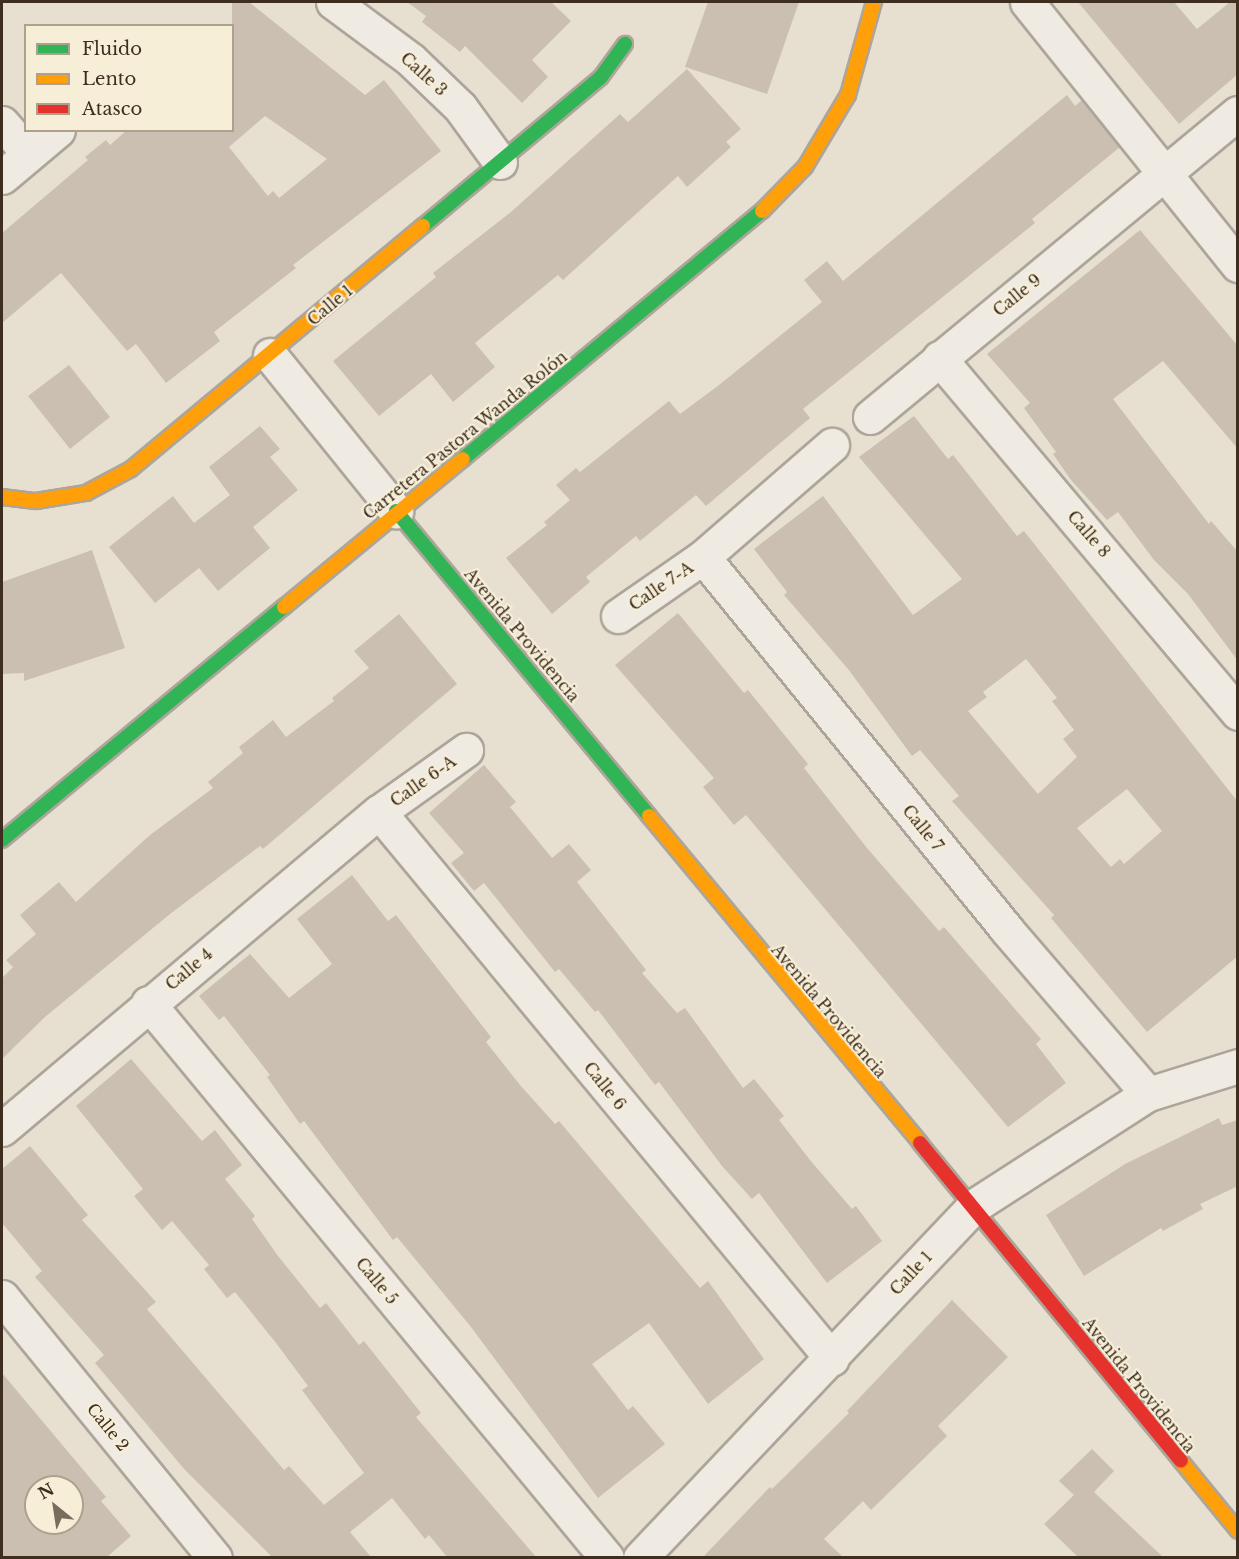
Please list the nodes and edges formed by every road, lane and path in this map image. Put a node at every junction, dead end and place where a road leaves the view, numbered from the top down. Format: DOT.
graph roads {
  1 [pos="333,2"];
  2 [pos="874,2"];
  3 [pos="1027,2"];
  4 [pos="625,44"];
  5 [pos="1238,113"];
  6 [pos="2,123"];
  7 [pos="56,132"];
  8 [pos="29,154"];
  9 [pos="500,162"];
  10 [pos="1166,176"];
  11 [pos="2,177"];
  12 [pos="1238,265"];
  13 [pos="270,355"];
  14 [pos="939,358"];
  15 [pos="870,417"];
  16 [pos="832,446"];
  17 [pos="2,497"];
  18 [pos="396,511"];
  19 [pos="704,557"];
  20 [pos="618,616"];
  21 [pos="1238,713"];
  22 [pos="466,750"];
  23 [pos="379,812"];
  24 [pos="2,840"];
  25 [pos="148,1004"];
  26 [pos="1238,1066"];
  27 [pos="1148,1094"];
  28 [pos="2,1129"];
  29 [pos="974,1206"];
  30 [pos="2,1297"];
  31 [pos="832,1359"];
  32 [pos="1238,1531"];
  33 [pos="215,1557"];
  34 [pos="607,1557"];
  35 [pos="640,1557"];
  1 -- 9 [label="street, Calle 3"];
  2 -- 18 [label="street, Carretera Pastora Wanda Rolón"];
  3 -- 10 [label="street"];
  4 -- 9 [label="street, Calle 1"];
  5 -- 10 [label="street, Calle 9"];
  6 -- 8 [label="street"];
  7 -- 8 [label="street"];
  8 -- 11 [label="street"];
  9 -- 13 [label="street, Calle 1"];
  10 -- 12 [label="street"];
  10 -- 14 [label="street, Calle 9"];
  13 -- 17 [label="street, Calle 1"];
  13 -- 18 [label="street"];
  14 -- 15 [label="street, Calle 9"];
  14 -- 21 [label="street, Calle 8"];
  16 -- 19 [label="street"];
  18 -- 24 [label="street, Carretera Pastora Wanda Rolón"];
  18 -- 29 [label="street, Avenida Providencia"];
  19 -- 20 [label="street, Calle 7-A"];
  19 -- 27 [label="street, Calle 7"];
  22 -- 23 [label="street, Calle 6-A"];
  23 -- 25 [label="street, Calle 4"];
  23 -- 31 [label="street, Calle 6"];
  25 -- 28 [label="street, Calle 4"];
  25 -- 34 [label="street, Calle 5"];
  26 -- 27 [label="street, Calle 1"];
  27 -- 29 [label="street, Calle 1"];
  29 -- 31 [label="street, Calle 1"];
  29 -- 32 [label="street, Avenida Providencia"];
  30 -- 33 [label="street, Calle 2"];
  31 -- 35 [label="street, Calle 1"];
}
